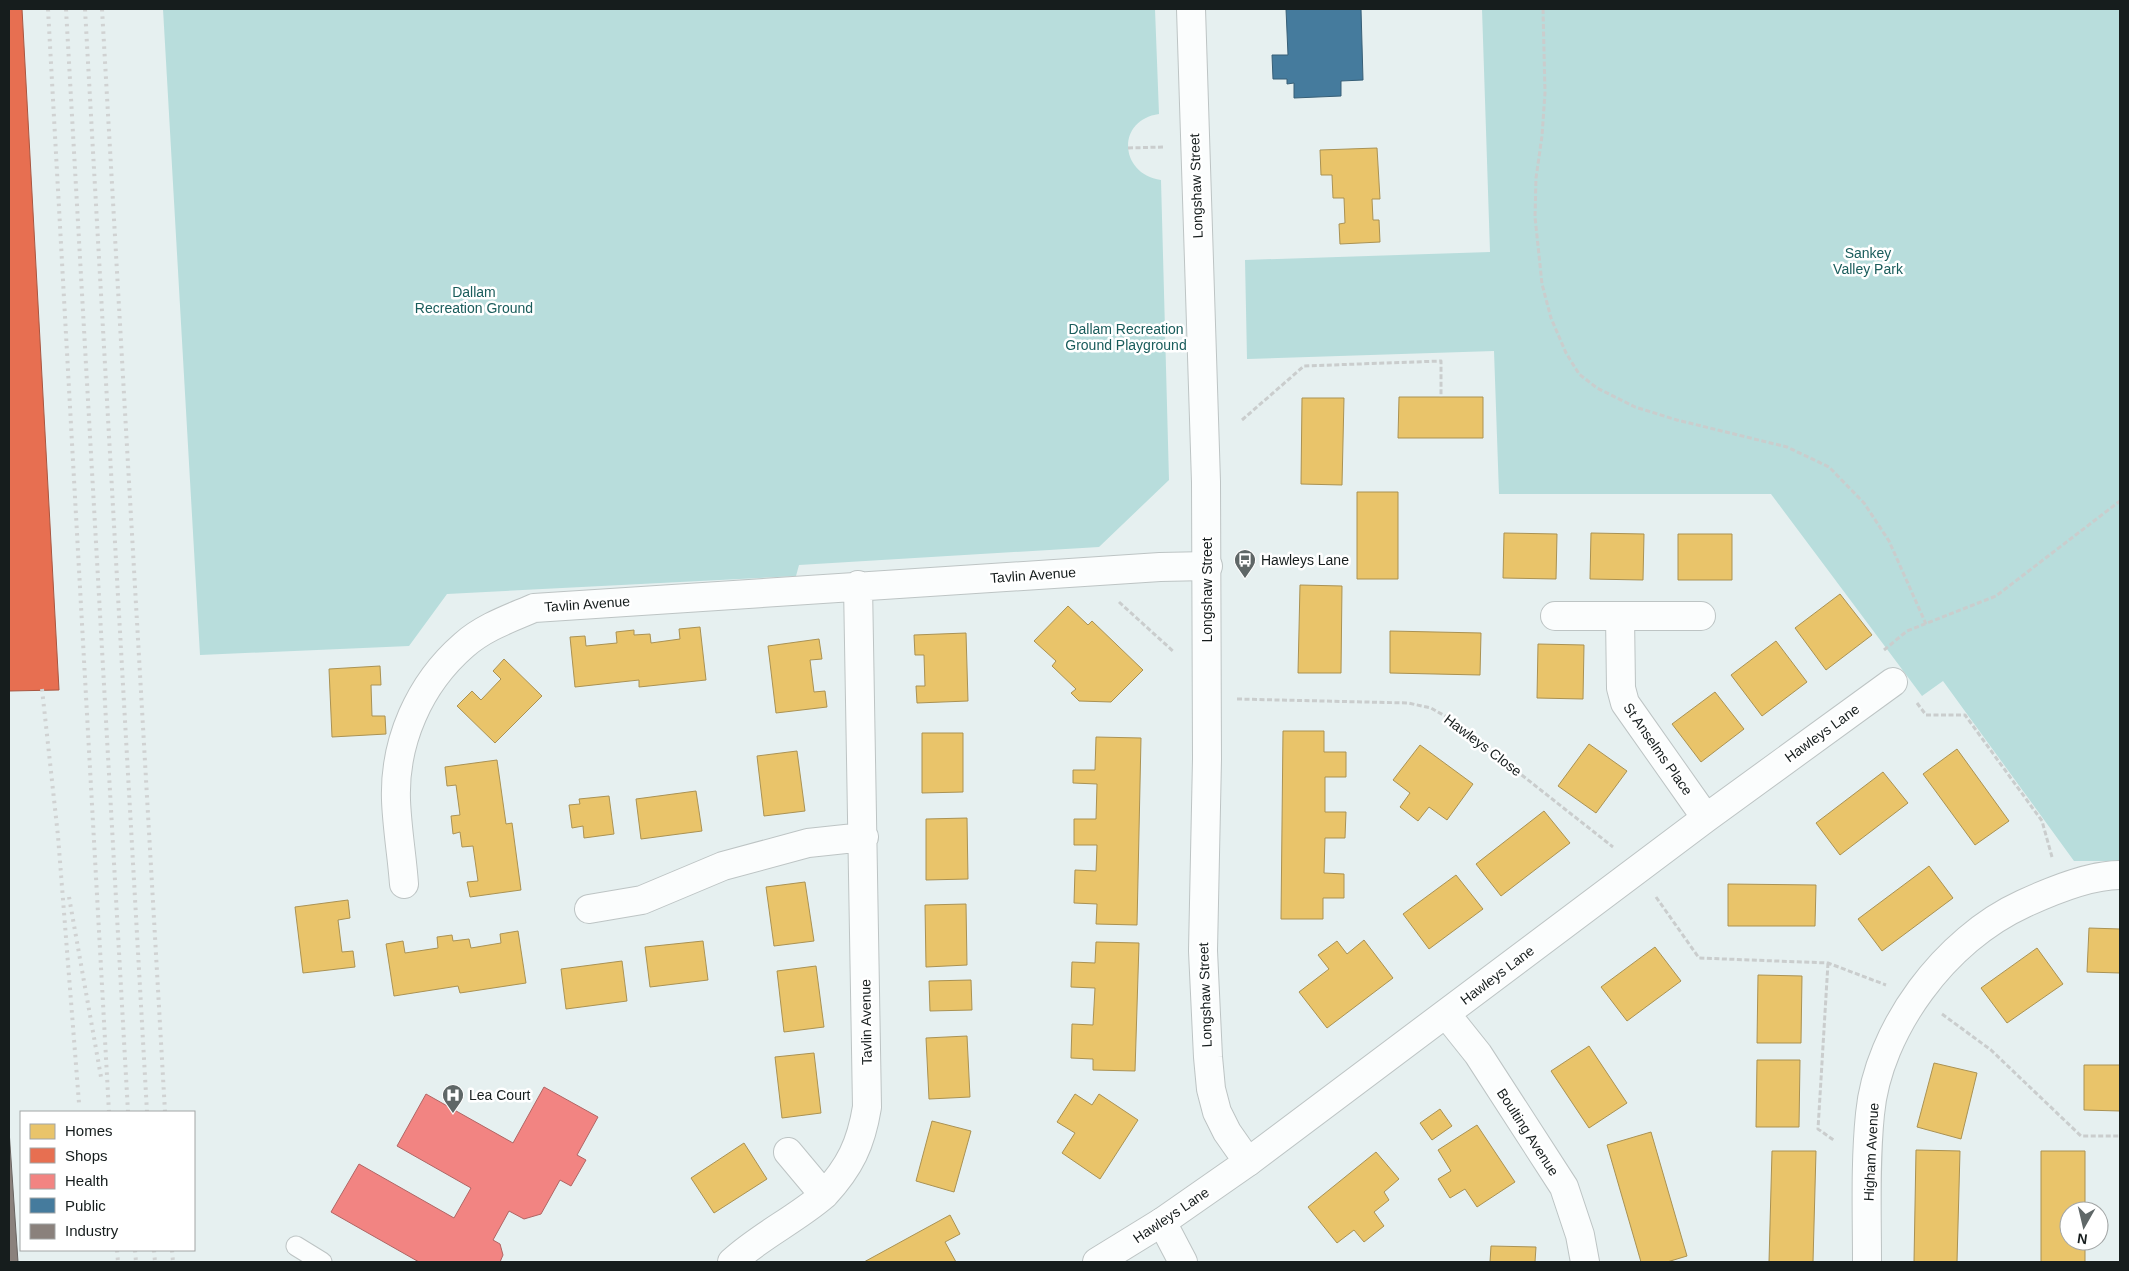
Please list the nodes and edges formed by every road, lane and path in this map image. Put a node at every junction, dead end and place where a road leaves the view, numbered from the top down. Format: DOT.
graph roads {
  1 [pos="1191,9"];
  2 [pos="1543,9"];
  3 [pos="1166,146"];
  4 [pos="1128,148"];
  5 [pos="1441,397"];
  6 [pos="1242,420"];
  7 [pos="2120,501"];
  8 [pos="1208,566"];
  9 [pos="858,585"];
  10 [pos="1118,601"];
  11 [pos="1555,616"];
  12 [pos="1620,616"];
  13 [pos="1701,616"];
  14 [pos="1926,624"];
  15 [pos="1887,647"];
  16 [pos="1180,658"];
  17 [pos="1893,682"];
  18 [pos="1207,699"];
  19 [pos="1706,818"];
  20 [pos="864,837"];
  21 [pos="1637,869"];
  22 [pos="2120,875"];
  23 [pos="404,884"];
  24 [pos="2060,886"];
  25 [pos="589,909"];
  26 [pos="1828,963"];
  27 [pos="1916,996"];
  28 [pos="1446,1014"];
  29 [pos="2120,1136"];
  30 [pos="788,1152"];
  31 [pos="1248,1162"];
  32 [pos="1867,1176"];
  33 [pos="824,1195"];
  34 [pos="1162,1222"];
  35 [pos="296,1246"];
  36 [pos="322,1262"];
  37 [pos="732,1262"];
  38 [pos="1096,1262"];
  39 [pos="1183,1262"];
  40 [pos="1585,1262"];
  41 [pos="1867,1262"];
  1 -- 8 [label="street, Longshaw Street"];
  2 -- 14 [label="path"];
  3 -- 4 [label="path"];
  5 -- 6 [label="path"];
  7 -- 14 [label="path"];
  8 -- 9 [label="street, Tavlin Avenue"];
  8 -- 18 [label="street, Longshaw Street"];
  9 -- 20 [label="street, Tavlin Avenue"];
  9 -- 23 [label="street, Tavlin Avenue"];
  10 -- 16 [label="path"];
  11 -- 12 [label="street"];
  12 -- 13 [label="street"];
  12 -- 19 [label="street, St Anselms Place"];
  14 -- 15 [label="path"];
  17 -- 19 [label="street, Hawleys Lane"];
  17 -- 24 [label="path"];
  18 -- 21 [label="path, Hawleys Close"];
  18 -- 31 [label="street, Longshaw Street"];
  19 -- 21 [label="street, Hawleys Lane"];
  20 -- 25 [label="street"];
  20 -- 33 [label="street, Tavlin Avenue"];
  21 -- 26 [label="path, Hawleys Close"];
  21 -- 28 [label="street, Hawleys Lane"];
  22 -- 24 [label="street, Higham Avenue"];
  24 -- 27 [label="street, Higham Avenue"];
  26 -- 27 [label="path"];
  26 -- 32 [label="path"];
  27 -- 29 [label="path"];
  27 -- 32 [label="street, Higham Avenue"];
  28 -- 31 [label="street, Hawleys Lane"];
  28 -- 40 [label="street, Boulting Avenue"];
  30 -- 33 [label="street"];
  31 -- 34 [label="street, Hawleys Lane"];
  32 -- 41 [label="street, Higham Avenue"];
  33 -- 37 [label="street, Tavlin Avenue"];
  34 -- 38 [label="street, Hawleys Lane"];
  34 -- 39 [label="street"];
  35 -- 36 [label="lane"];
}
